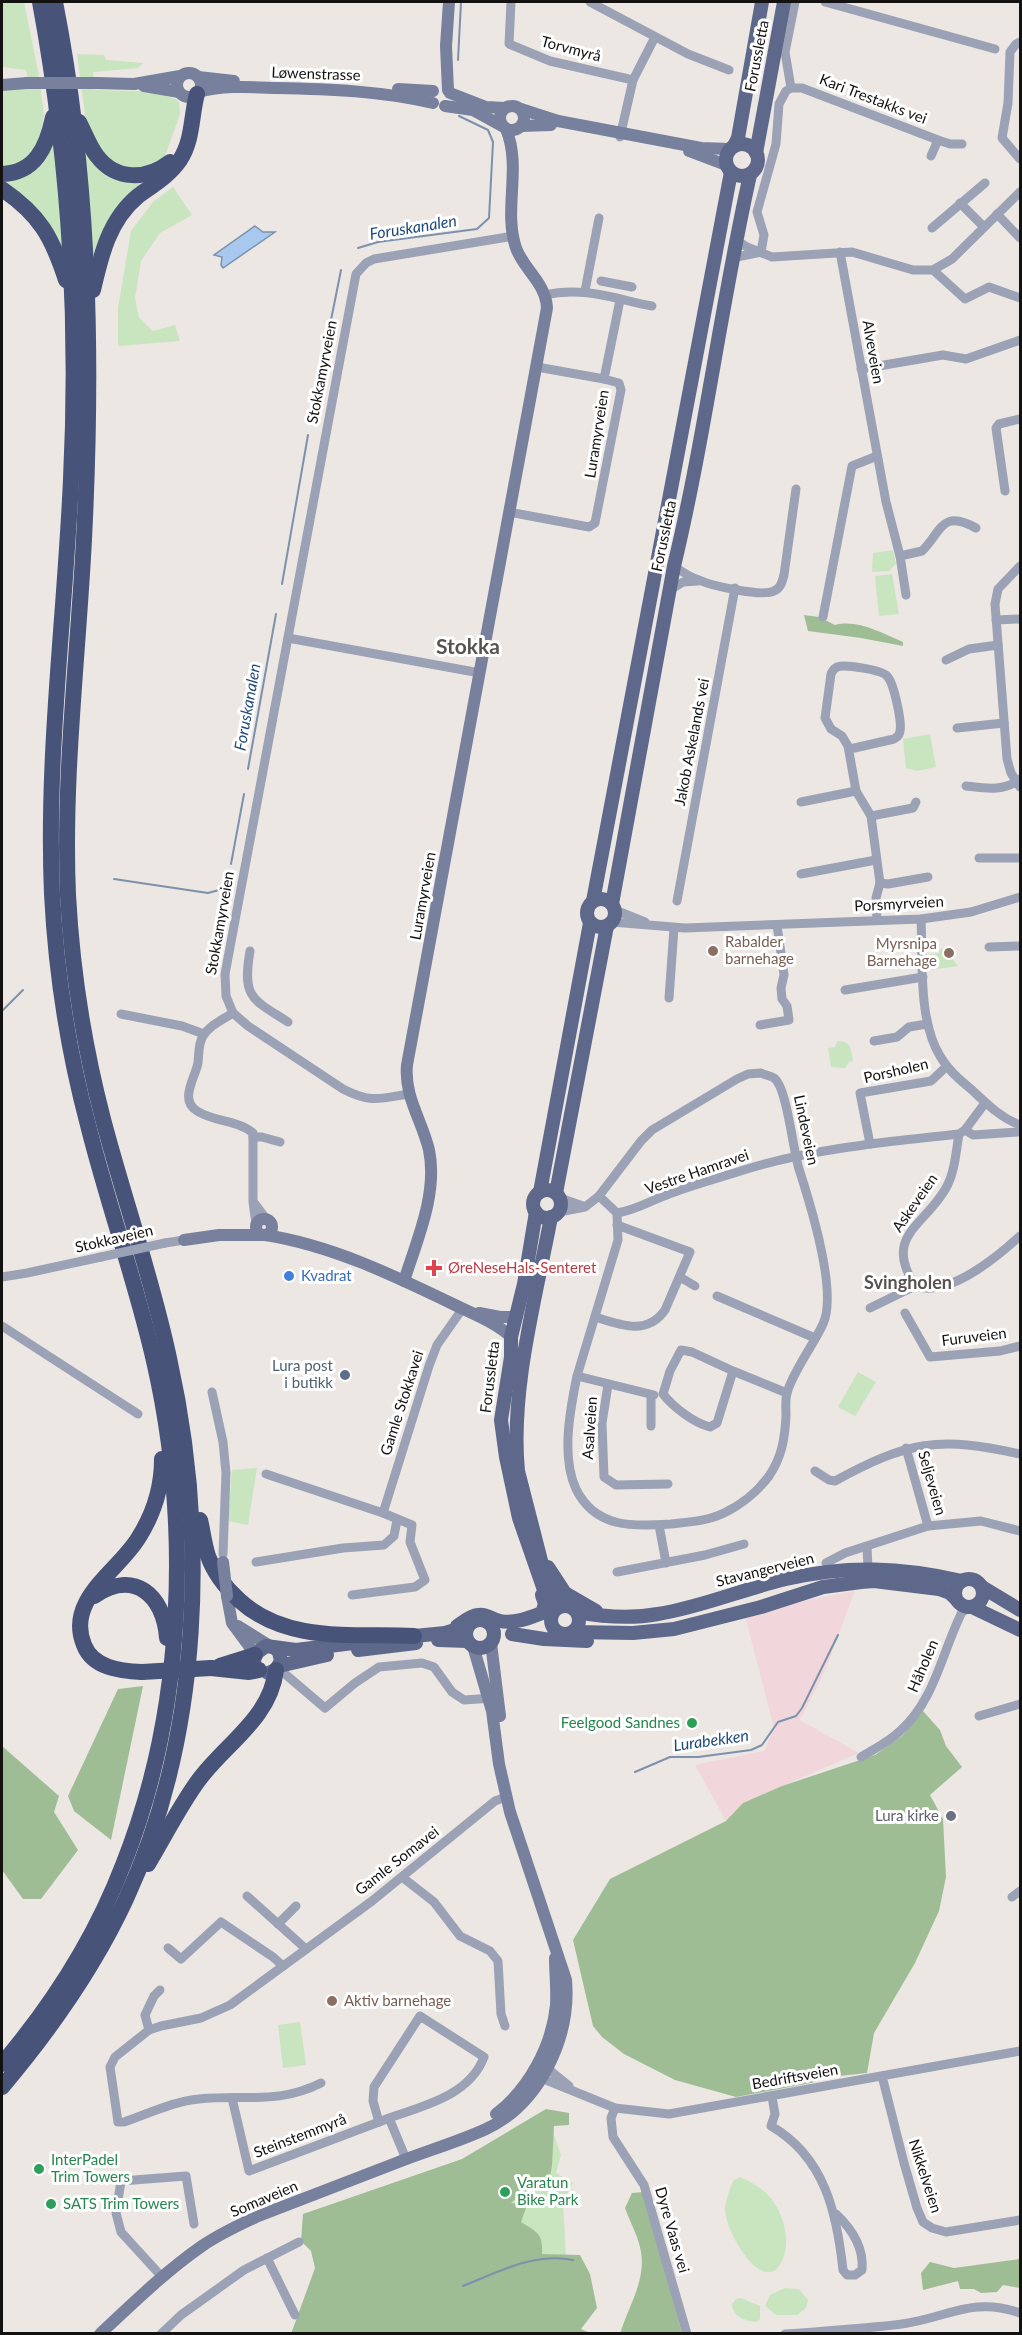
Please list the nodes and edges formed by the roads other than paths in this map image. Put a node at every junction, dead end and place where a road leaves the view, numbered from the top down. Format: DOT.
graph roads {
  1 [pos="40,2"];
  2 [pos="55,2"];
  3 [pos="449,2"];
  4 [pos="511,2"];
  5 [pos="590,2"];
  6 [pos="762,2"];
  7 [pos="784,2"];
  8 [pos="795,2"];
  9 [pos="825,2"];
  10 [pos="655,37"];
  11 [pos="1020,42"];
  12 [pos="995,49"];
  13 [pos="729,70"];
  14 [pos="180,76"];
  15 [pos="633,80"];
  16 [pos="2,83"];
  17 [pos="134,84"];
  18 [pos="791,88"];
  19 [pos="191,90"];
  20 [pos="441,95"];
  21 [pos="56,102"];
  22 [pos="72,107"];
  23 [pos="506,108"];
  24 [pos="521,109"];
  25 [pos="522,126"];
  26 [pos="505,128"];
  27 [pos="621,134"];
  28 [pos="938,140"];
  29 [pos="962,144"];
  30 [pos="732,148"];
  31 [pos="756,153"];
  32 [pos="931,156"];
  33 [pos="1020,159"];
  34 [pos="729,169"];
  35 [pos="2,174"];
  36 [pos="750,175"];
  37 [pos="513,177"];
  38 [pos="985,183"];
  39 [pos="2,189"];
  40 [pos="1020,192"];
  41 [pos="960,203"];
  42 [pos="997,214"];
  43 [pos="599,218"];
  44 [pos="984,227"];
  45 [pos="932,228"];
  46 [pos="513,236"];
  47 [pos="1020,238"];
  48 [pos="736,240"];
  49 [pos="761,252"];
  50 [pos="840,252"];
  51 [pos="732,258"];
  52 [pos="933,270"];
  53 [pos="601,281"];
  54 [pos="632,287"];
  55 [pos="585,291"];
  56 [pos="545,295"];
  57 [pos="1020,298"];
  58 [pos="620,300"];
  59 [pos="73,301"];
  60 [pos="652,306"];
  61 [pos="89,311"];
  62 [pos="1020,340"];
  63 [pos="537,367"];
  64 [pos="861,369"];
  65 [pos="604,379"];
  66 [pos="1020,419"];
  67 [pos="877,456"];
  68 [pos="796,489"];
  69 [pos="1005,491"];
  70 [pos="509,512"];
  71 [pos="976,528"];
  72 [pos="900,556"];
  73 [pos="674,566"];
  74 [pos="1020,566"];
  75 [pos="700,581"];
  76 [pos="735,588"];
  77 [pos="669,590"];
  78 [pos="906,595"];
  79 [pos="1020,615"];
  80 [pos="823,617"];
  81 [pos="996,620"];
  82 [pos="288,638"];
  83 [pos="998,645"];
  84 [pos="946,660"];
  85 [pos="480,674"];
  86 [pos="1004,723"];
  87 [pos="957,728"];
  88 [pos="850,749"];
  89 [pos="1019,783"];
  90 [pos="966,786"];
  91 [pos="856,790"];
  92 [pos="801,802"];
  93 [pos="916,802"];
  94 [pos="871,816"];
  95 [pos="979,858"];
  96 [pos="1020,858"];
  97 [pos="876,860"];
  98 [pos="801,874"];
  99 [pos="928,878"];
  100 [pos="880,883"];
  101 [pos="1020,897"];
  102 [pos="593,901"];
  103 [pos="677,901"];
  104 [pos="611,916"];
  105 [pos="921,919"];
  106 [pos="877,920"];
  107 [pos="590,923"];
  108 [pos="777,925"];
  109 [pos="674,928"];
  110 [pos="1020,946"];
  111 [pos="989,947"];
  112 [pos="250,951"];
  113 [pos="923,977"];
  114 [pos="845,990"];
  115 [pos="669,998"];
  116 [pos="233,1013"];
  117 [pos="121,1014"];
  118 [pos="288,1022"];
  119 [pos="927,1024"];
  120 [pos="760,1025"];
  121 [pos="204,1034"];
  122 [pos="874,1041"];
  123 [pos="947,1066"];
  124 [pos="408,1094"];
  125 [pos="985,1103"];
  126 [pos="1020,1125"];
  127 [pos="1020,1130"];
  128 [pos="962,1132"];
  129 [pos="253,1137"];
  130 [pos="280,1142"];
  131 [pos="870,1143"];
  132 [pos="790,1158"];
  133 [pos="540,1192"];
  134 [pos="598,1196"];
  135 [pos="556,1205"];
  136 [pos="536,1212"];
  137 [pos="617,1213"];
  138 [pos="617,1225"];
  139 [pos="263,1227"];
  140 [pos="1020,1236"];
  141 [pos="184,1240"];
  142 [pos="2,1276"];
  143 [pos="680,1277"];
  144 [pos="404,1281"];
  145 [pos="695,1286"];
  146 [pos="915,1286"];
  147 [pos="717,1296"];
  148 [pos="870,1308"];
  149 [pos="466,1310"];
  150 [pos="905,1313"];
  151 [pos="515,1317"];
  152 [pos="595,1317"];
  153 [pos="2,1326"];
  154 [pos="511,1337"];
  155 [pos="815,1338"];
  156 [pos="1020,1346"];
  157 [pos="930,1357"];
  158 [pos="929,1367"];
  159 [pos="733,1371"];
  160 [pos="576,1376"];
  161 [pos="608,1385"];
  162 [pos="212,1392"];
  163 [pos="787,1393"];
  164 [pos="163,1408"];
  165 [pos="138,1414"];
  166 [pos="651,1426"];
  167 [pos="906,1448"];
  168 [pos="185,1452"];
  169 [pos="1020,1454"];
  170 [pos="815,1472"];
  171 [pos="266,1474"];
  172 [pos="668,1484"];
  173 [pos="383,1513"];
  174 [pos="397,1520"];
  175 [pos="658,1525"];
  176 [pos="928,1526"];
  177 [pos="1020,1531"];
  178 [pos="744,1544"];
  179 [pos="867,1547"];
  180 [pos="542,1557"];
  181 [pos="223,1558"];
  182 [pos="256,1562"];
  183 [pos="666,1563"];
  184 [pos="826,1563"];
  185 [pos="868,1568"];
  186 [pos="537,1572"];
  187 [pos="617,1572"];
  188 [pos="962,1581"];
  189 [pos="982,1587"];
  190 [pos="352,1595"];
  191 [pos="956,1599"];
  192 [pos="86,1602"];
  193 [pos="970,1608"];
  194 [pos="572,1609"];
  195 [pos="1020,1610"];
  196 [pos="552,1613"];
  197 [pos="647,1616"];
  198 [pos="232,1623"];
  199 [pos="490,1624"];
  200 [pos="468,1626"];
  201 [pos="954,1629"];
  202 [pos="1020,1630"];
  203 [pos="573,1632"];
  204 [pos="445,1633"];
  205 [pos="557,1633"];
  206 [pos="633,1633"];
  207 [pos="512,1634"];
  208 [pos="414,1636"];
  209 [pos="492,1641"];
  210 [pos="470,1644"];
  211 [pos="272,1647"];
  212 [pos="256,1660"];
  213 [pos="278,1668"];
  214 [pos="168,1689"];
  215 [pos="494,1698"];
  216 [pos="1020,1704"];
  217 [pos="979,1716"];
  218 [pos="861,1757"];
  219 [pos="506,1797"];
  220 [pos="402,1877"];
  221 [pos="128,1894"];
  222 [pos="247,1896"];
  223 [pos="296,1906"];
  224 [pos="278,1924"];
  225 [pos="168,1948"];
  226 [pos="306,1949"];
  227 [pos="283,1966"];
  228 [pos="160,1990"];
  229 [pos="506,2026"];
  230 [pos="149,2030"];
  231 [pos="1020,2051"];
  232 [pos="2,2064"];
  233 [pos="541,2071"];
  234 [pos="882,2076"];
  235 [pos="321,2083"];
  236 [pos="2,2087"];
  237 [pos="772,2097"];
  238 [pos="232,2098"];
  239 [pos="615,2108"];
  240 [pos="389,2118"];
  241 [pos="379,2122"];
  242 [pos="406,2159"];
  243 [pos="836,2214"];
  244 [pos="1020,2220"];
  245 [pos="194,2224"];
  246 [pos="299,2242"];
  247 [pos="267,2258"];
  248 [pos="162,2277"];
  249 [pos="1020,2313"];
  250 [pos="295,2315"];
  251 [pos="844,2331"];
  252 [pos="100,2334"];
  253 [pos="161,2334"];
  254 [pos="687,2334"];
  255 [pos="785,2334"];
  1 -- 21 [label="highway"];
  2 -- 22 [label="highway"];
  3 -- 20 [label="main road"];
  4 -- 15 [label="street, Torvmyrå"];
  5 -- 10 [label="street"];
  6 -- 30 [label="main road, Forussletta"];
  7 -- 31 [label="main road, Forussletta"];
  8 -- 18 [label="street"];
  9 -- 12 [label="street"];
  10 -- 13 [label="street"];
  10 -- 15 [label="street"];
  11 -- 33 [label="street"];
  14 -- 17 [label="main road, Løwenstrasse"];
  14 -- 19 [label="main road"];
  14 -- 19 [label="main road, Løwenstrasse"];
  15 -- 27 [label="street"];
  16 -- 17 [label="main road, Løwenstrasse, bridge"];
  17 -- 19 [label="main road, Løwenstrasse"];
  18 -- 28 [label="street, Kari Trestakks vei"];
  18 -- 49 [label="street"];
  19 -- 20 [label="main road, Løwenstrasse"];
  19 -- 22 [label="highway"];
  19 -- 61 [label="highway"];
  20 -- 23 [label="main road, Løwenstrasse"];
  20 -- 26 [label="main road, Løwenstrasse"];
  21 -- 35 [label="highway"];
  21 -- 59 [label="highway"];
  22 -- 61 [label="highway"];
  23 -- 24 [label="main road"];
  23 -- 26 [label="main road"];
  24 -- 25 [label="main road"];
  24 -- 27 [label="main road"];
  25 -- 26 [label="main road"];
  25 -- 27 [label="main road"];
  25 -- 37 [label="main road"];
  26 -- 37 [label="main road"];
  27 -- 30 [label="main road"];
  27 -- 34 [label="main road"];
  28 -- 29 [label="street, Kari Trestakks vei"];
  28 -- 32 [label="street, Kari Trestakks vei"];
  30 -- 31 [label="main road"];
  30 -- 34 [label="main road"];
  31 -- 36 [label="main road"];
  34 -- 36 [label="main road"];
  34 -- 102 [label="main road, Forussletta"];
  36 -- 48 [label="main road, Forussletta"];
  37 -- 46 [label="main road"];
  38 -- 41 [label="street"];
  39 -- 59 [label="highway"];
  40 -- 42 [label="street"];
  41 -- 44 [label="street"];
  41 -- 45 [label="street"];
  42 -- 44 [label="street"];
  42 -- 47 [label="street"];
  43 -- 55 [label="street"];
  44 -- 52 [label="street"];
  46 -- 56 [label="main road"];
  46 -- 82 [label="street, Stokkamyrveien"];
  48 -- 49 [label="street"];
  48 -- 51 [label="main road, Forussletta"];
  49 -- 50 [label="street"];
  49 -- 51 [label="street"];
  50 -- 52 [label="street"];
  50 -- 64 [label="street, Alveveien"];
  51 -- 73 [label="main road, Forussletta"];
  52 -- 57 [label="street"];
  53 -- 54 [label="street"];
  55 -- 56 [label="street"];
  55 -- 58 [label="street"];
  56 -- 63 [label="main road, Luramyrveien"];
  58 -- 60 [label="street"];
  58 -- 65 [label="street, Luramyrveien"];
  59 -- 164 [label="highway"];
  61 -- 168 [label="highway"];
  62 -- 64 [label="street"];
  63 -- 65 [label="street, Luramyrveien"];
  63 -- 70 [label="main road, Luramyrveien"];
  64 -- 67 [label="street, Alveveien"];
  65 -- 70 [label="street, Luramyrveien"];
  66 -- 69 [label="street"];
  67 -- 72 [label="street, Alveveien"];
  67 -- 80 [label="street"];
  68 -- 76 [label="street"];
  70 -- 85 [label="main road, Luramyrveien"];
  71 -- 72 [label="street"];
  72 -- 78 [label="street, Alveveien"];
  73 -- 75 [label="street"];
  73 -- 77 [label="main road, Forussletta"];
  74 -- 81 [label="street"];
  75 -- 76 [label="street"];
  75 -- 77 [label="street"];
  76 -- 103 [label="street, Jakob Askelands vei"];
  77 -- 104 [label="main road, Forussletta"];
  79 -- 81 [label="street"];
  81 -- 83 [label="street"];
  82 -- 85 [label="street"];
  82 -- 116 [label="street, Stokkamyrveien"];
  83 -- 84 [label="street"];
  83 -- 86 [label="street"];
  85 -- 124 [label="main road, Luramyrveien"];
  86 -- 87 [label="street"];
  86 -- 89 [label="street"];
  88 -- 88 [label="street"];
  88 -- 91 [label="street"];
  89 -- 90 [label="street"];
  91 -- 92 [label="street"];
  91 -- 94 [label="street"];
  93 -- 94 [label="street"];
  94 -- 97 [label="street"];
  95 -- 96 [label="street"];
  97 -- 98 [label="street"];
  97 -- 100 [label="street"];
  99 -- 100 [label="street"];
  100 -- 106 [label="street"];
  101 -- 105 [label="street, Porsmyrveien"];
  102 -- 104 [label="main road"];
  102 -- 107 [label="main road"];
  104 -- 107 [label="main road"];
  104 -- 109 [label="street, Porsmyrveien"];
  104 -- 135 [label="main road, Forussletta"];
  105 -- 106 [label="street, Porsmyrveien"];
  105 -- 113 [label="street, Porsholen"];
  106 -- 108 [label="street, Porsmyrveien"];
  107 -- 133 [label="main road, Forussletta"];
  108 -- 109 [label="street, Porsmyrveien"];
  108 -- 120 [label="street"];
  109 -- 115 [label="street"];
  110 -- 111 [label="street"];
  112 -- 118 [label="street"];
  113 -- 114 [label="street"];
  113 -- 119 [label="street, Porsholen"];
  116 -- 121 [label="street"];
  116 -- 124 [label="street"];
  117 -- 121 [label="street"];
  119 -- 122 [label="street"];
  119 -- 123 [label="street, Porsholen"];
  121 -- 129 [label="street"];
  123 -- 125 [label="street, Porsholen"];
  123 -- 131 [label="street, Porsholen"];
  124 -- 144 [label="main road, Luramyrveien"];
  125 -- 126 [label="street, Porsholen"];
  125 -- 128 [label="street"];
  127 -- 128 [label="street, Vestre Hamravei"];
  128 -- 131 [label="street, Vestre Hamravei"];
  128 -- 146 [label="street, Askeveien"];
  129 -- 130 [label="street"];
  129 -- 139 [label="street"];
  131 -- 132 [label="street, Vestre Hamravei"];
  132 -- 134 [label="street, Lindeveien"];
  132 -- 137 [label="street, Vestre Hamravei"];
  132 -- 155 [label="street, Lindeveien"];
  133 -- 135 [label="main road"];
  133 -- 136 [label="main road, Forussletta"];
  134 -- 135 [label="street, Lindeveien"];
  134 -- 137 [label="street"];
  135 -- 136 [label="main road"];
  135 -- 180 [label="main road, Forussletta"];
  136 -- 151 [label="main road, Forussletta"];
  137 -- 138 [label="street, Lindeveien"];
  138 -- 143 [label="street"];
  138 -- 152 [label="street, Lindeveien"];
  139 -- 141 [label="main road, Stokkaveien"];
  139 -- 144 [label="main road"];
  140 -- 146 [label="street"];
  141 -- 142 [label="street, Stokkaveien, bridge"];
  143 -- 145 [label="street"];
  143 -- 152 [label="street"];
  144 -- 149 [label="main road"];
  146 -- 148 [label="street"];
  147 -- 155 [label="street"];
  149 -- 151 [label="main road"];
  149 -- 154 [label="main road"];
  149 -- 173 [label="street, Gamle Stokkavei"];
  150 -- 157 [label="street, Furuveien"];
  151 -- 154 [label="main road, Forussletta"];
  152 -- 160 [label="street, Lindeveien"];
  153 -- 165 [label="street"];
  154 -- 186 [label="main road, Forussletta"];
  155 -- 163 [label="street, Lindeveien"];
  156 -- 157 [label="street, Furuveien"];
  157 -- 158 [label="street, Furuveien"];
  159 -- 159 [label="street"];
  159 -- 163 [label="street"];
  160 -- 161 [label="street, Asalveien"];
  160 -- 175 [label="street, Lindeveien"];
  161 -- 166 [label="street, Asalveien"];
  161 -- 172 [label="street, Asalveien"];
  162 -- 181 [label="street"];
  163 -- 175 [label="street, Lindeveien"];
  164 -- 192 [label="highway"];
  164 -- 214 [label="highway"];
  167 -- 169 [label="street"];
  167 -- 170 [label="street"];
  167 -- 176 [label="street, Seljeveien"];
  168 -- 208 [label="highway"];
  168 -- 221 [label="highway"];
  171 -- 173 [label="street"];
  173 -- 174 [label="street"];
  174 -- 182 [label="street"];
  174 -- 190 [label="street"];
  175 -- 183 [label="street"];
  176 -- 177 [label="street, Seljeveien"];
  176 -- 179 [label="street, Seljeveien"];
  178 -- 183 [label="street"];
  179 -- 184 [label="street, Seljeveien"];
  179 -- 185 [label="street"];
  180 -- 194 [label="main road, Forussletta"];
  180 -- 197 [label="main road"];
  181 -- 198 [label="main road, bridge"];
  183 -- 187 [label="street"];
  185 -- 188 [label="main road, Stavangerveien"];
  185 -- 197 [label="main road, Stavangerveien"];
  186 -- 196 [label="main road, Forussletta"];
  186 -- 204 [label="main road"];
  188 -- 189 [label="main road"];
  188 -- 191 [label="main road"];
  189 -- 193 [label="main road"];
  189 -- 195 [label="main road"];
  191 -- 193 [label="main road"];
  191 -- 201 [label="street, Håholen"];
  191 -- 206 [label="main road, Stavangerveien"];
  192 -- 212 [label="highway, bridge"];
  192 -- 214 [label="highway"];
  193 -- 201 [label="street, Håholen"];
  193 -- 202 [label="main road"];
  194 -- 196 [label="main road"];
  194 -- 197 [label="main road, Stavangerveien"];
  194 -- 203 [label="main road"];
  196 -- 199 [label="main road"];
  196 -- 205 [label="main road"];
  198 -- 211 [label="main road"];
  198 -- 212 [label="main road"];
  199 -- 200 [label="main road"];
  199 -- 209 [label="main road"];
  200 -- 204 [label="main road"];
  200 -- 210 [label="main road"];
  201 -- 218 [label="street, Håholen"];
  203 -- 205 [label="main road"];
  203 -- 206 [label="main road, Stavangerveien"];
  204 -- 208 [label="main road"];
  205 -- 207 [label="main road, Stavangerveien"];
  206 -- 207 [label="main road, Stavangerveien"];
  207 -- 209 [label="main road, Stavangerveien"];
  208 -- 211 [label="main road"];
  209 -- 210 [label="main road"];
  209 -- 215 [label="main road, Somaveien"];
  210 -- 213 [label="main road"];
  210 -- 215 [label="main road, Somaveien"];
  211 -- 212 [label="main road"];
  211 -- 213 [label="main road"];
  212 -- 213 [label="main road"];
  213 -- 215 [label="street"];
  213 -- 221 [label="highway"];
  214 -- 232 [label="highway"];
  215 -- 219 [label="main road, Somaveien"];
  216 -- 217 [label="street"];
  219 -- 220 [label="street, Gamle Somavei"];
  219 -- 233 [label="main road, Somaveien"];
  220 -- 226 [label="street, Gamle Somavei"];
  220 -- 229 [label="street"];
  221 -- 236 [label="highway"];
  222 -- 224 [label="street"];
  223 -- 224 [label="street"];
  224 -- 226 [label="street"];
  225 -- 227 [label="street"];
  226 -- 227 [label="street, Gamle Somavei"];
  227 -- 230 [label="street, Gamle Somavei"];
  228 -- 230 [label="street"];
  230 -- 238 [label="street, Gamle Somavei"];
  231 -- 234 [label="street, Bedriftsveien"];
  233 -- 239 [label="street, Bedriftsveien"];
  233 -- 242 [label="main road, Somaveien"];
  234 -- 237 [label="street, Bedriftsveien"];
  234 -- 244 [label="street, Nikkelveien"];
  235 -- 238 [label="street, Gamle Somavei"];
  237 -- 239 [label="street, Bedriftsveien"];
  237 -- 243 [label="street"];
  238 -- 241 [label="street, Steinstemmyrå"];
  239 -- 254 [label="street, Dyre Vaas vei"];
  240 -- 241 [label="street, Steinstemmyrå"];
  240 -- 241 [label="street, Steinstemmyrå"];
  240 -- 242 [label="street"];
  242 -- 248 [label="main road, Somaveien"];
  243 -- 243 [label="street"];
  245 -- 248 [label="street"];
  246 -- 247 [label="street"];
  247 -- 250 [label="street"];
  247 -- 253 [label="street"];
  248 -- 252 [label="main road, Somaveien"];
  249 -- 251 [label="street"];
  251 -- 255 [label="street"];
}
